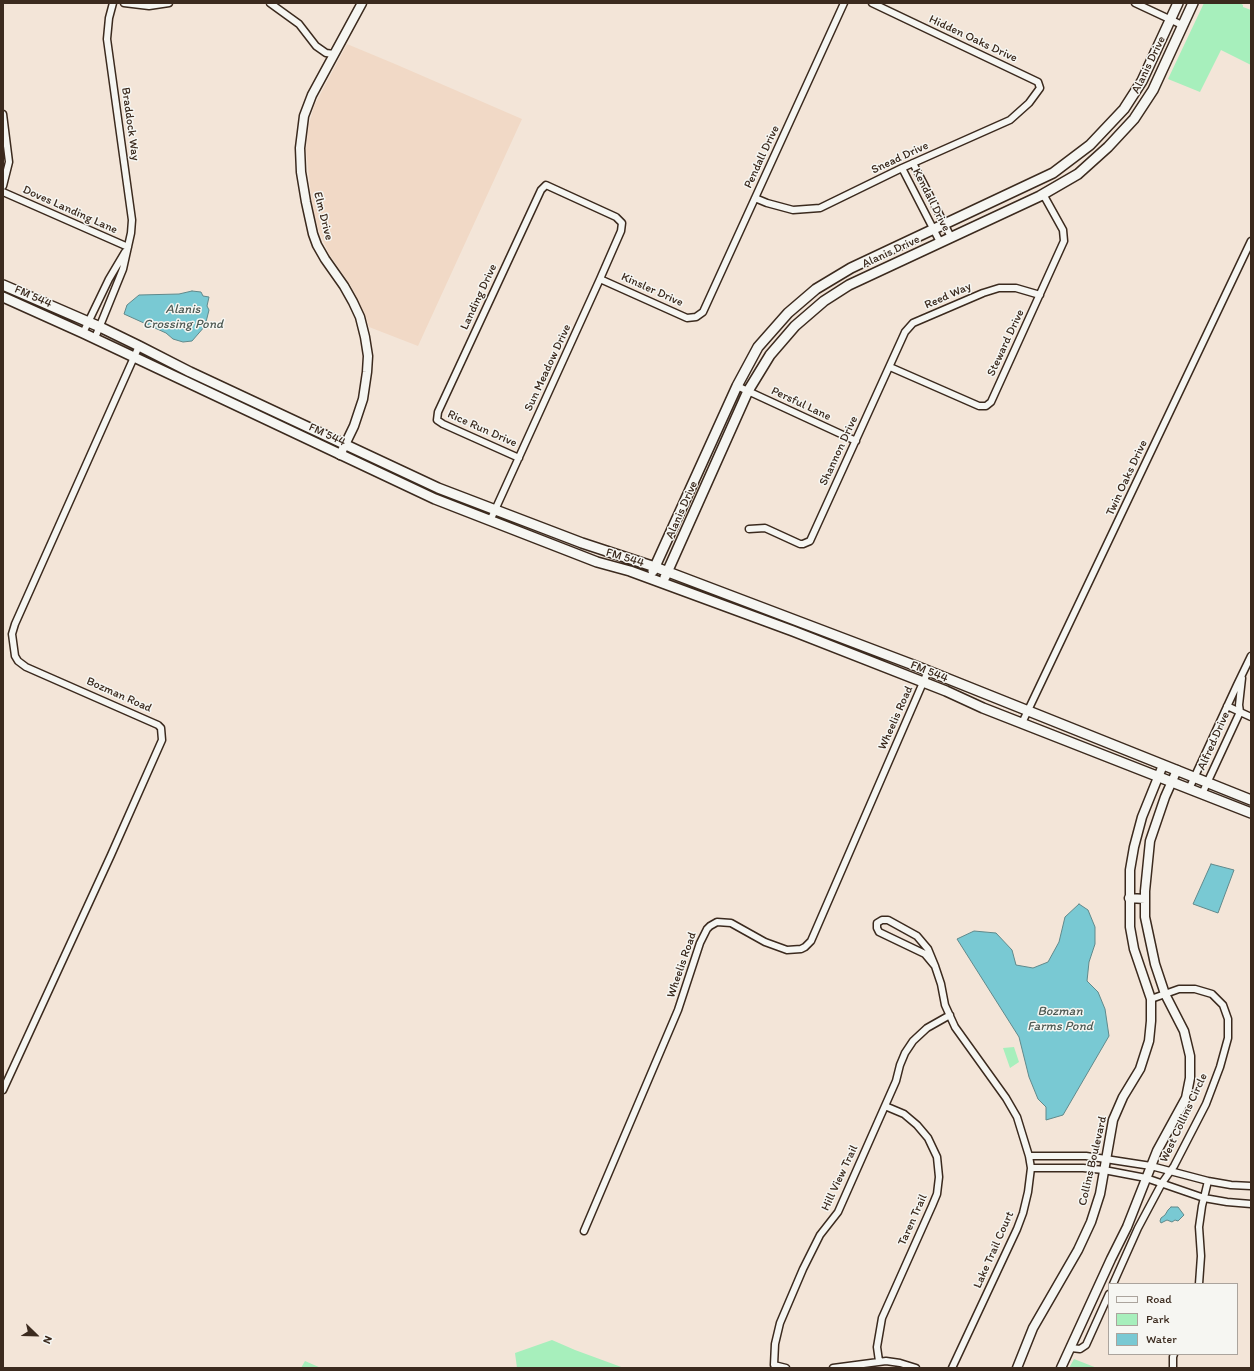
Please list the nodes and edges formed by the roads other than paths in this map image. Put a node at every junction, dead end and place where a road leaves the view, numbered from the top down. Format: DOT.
graph roads {
  1 [pos="113,3"];
  2 [pos="124,3"];
  3 [pos="169,3"];
  4 [pos="270,3"];
  5 [pos="362,3"];
  6 [pos="844,3"];
  7 [pos="872,3"];
  8 [pos="1135,3"];
  9 [pos="1178,3"];
  10 [pos="1193,3"];
  11 [pos="1170,20"];
  12 [pos="1182,25"];
  13 [pos="334,54"];
  14 [pos="1040,88"];
  15 [pos="3,114"];
  16 [pos="913,163"];
  17 [pos="902,168"];
  18 [pos="546,184"];
  19 [pos="3,186"];
  20 [pos="3,192"];
  21 [pos="1043,194"];
  22 [pos="755,198"];
  23 [pos="944,225"];
  24 [pos="933,230"];
  25 [pos="951,237"];
  26 [pos="1251,241"];
  27 [pos="940,242"];
  28 [pos="128,247"];
  29 [pos="600,279"];
  30 [pos="3,285"];
  31 [pos="1040,295"];
  32 [pos="3,297"];
  33 [pos="696,317"];
  34 [pos="88,322"];
  35 [pos="100,327"];
  36 [pos="83,333"];
  37 [pos="95,338"];
  38 [pos="140,346"];
  39 [pos="134,358"];
  40 [pos="890,367"];
  41 [pos="737,386"];
  42 [pos="748,391"];
  43 [pos="437,420"];
  44 [pos="856,441"];
  45 [pos="344,445"];
  46 [pos="340,455"];
  47 [pos="519,458"];
  48 [pos="494,510"];
  49 [pos="490,521"];
  50 [pos="749,529"];
  51 [pos="654,567"];
  52 [pos="668,572"];
  53 [pos="649,578"];
  54 [pos="662,583"];
  55 [pos="1251,656"];
  56 [pos="928,671"];
  57 [pos="1244,671"];
  58 [pos="923,682"];
  59 [pos="1227,706"];
  60 [pos="1028,711"];
  61 [pos="1240,712"];
  62 [pos="1251,717"];
  63 [pos="1022,724"];
  64 [pos="1163,765"];
  65 [pos="1177,770"];
  66 [pos="1158,777"];
  67 [pos="1195,777"];
  68 [pos="1172,782"];
  69 [pos="1208,782"];
  70 [pos="1189,789"];
  71 [pos="1202,794"];
  72 [pos="1251,800"];
  73 [pos="1251,813"];
  74 [pos="1129,898"];
  75 [pos="1145,899"];
  76 [pos="935,966"];
  77 [pos="1165,994"];
  78 [pos="1151,999"];
  79 [pos="950,1015"];
  80 [pos="3,1090"];
  81 [pos="885,1106"];
  82 [pos="1029,1156"];
  83 [pos="1106,1158"];
  84 [pos="1151,1166"];
  85 [pos="1031,1168"];
  86 [pos="1104,1170"];
  87 [pos="1172,1171"];
  88 [pos="1146,1178"];
  89 [pos="1208,1181"];
  90 [pos="1162,1183"];
  91 [pos="1251,1186"];
  92 [pos="1204,1198"];
  93 [pos="1251,1204"];
  94 [pos="584,1231"];
  95 [pos="1113,1283"];
  96 [pos="1199,1283"];
  97 [pos="1108,1296"];
  98 [pos="1071,1348"];
  99 [pos="1174,1355"];
  100 [pos="879,1361"];
  101 [pos="786,1368"];
  102 [pos="834,1368"];
  103 [pos="916,1368"];
  104 [pos="952,1368"];
  105 [pos="1017,1368"];
  106 [pos="1061,1368"];
  107 [pos="1173,1368"];
  1 -- 28 [label="street, Braddock Way"];
  2 -- 3 [label="street"];
  4 -- 13 [label="street"];
  5 -- 13 [label="street, Elm Drive"];
  6 -- 22 [label="street, Pendall Drive"];
  7 -- 14 [label="street, Hidden Oaks Drive"];
  8 -- 11 [label="street"];
  9 -- 11 [label="main road, Alanis Drive"];
  10 -- 12 [label="main road, Alanis Drive"];
  11 -- 12 [label="street"];
  11 -- 23 [label="main road, Alanis Drive"];
  12 -- 21 [label="main road, Alanis Drive"];
  13 -- 45 [label="street, Elm Drive"];
  14 -- 16 [label="street, Snead Drive"];
  15 -- 19 [label="street"];
  16 -- 17 [label="street, Snead Drive"];
  16 -- 23 [label="street, Kendall Drive"];
  17 -- 22 [label="street, Snead Drive"];
  17 -- 24 [label="street, Kendall Drive"];
  18 -- 29 [label="street, Sun Meadow Drive"];
  18 -- 43 [label="street, Landing Drive"];
  20 -- 28 [label="street, Doves Landing Lane"];
  21 -- 25 [label="main road, Alanis Drive"];
  21 -- 31 [label="street, Steward Drive"];
  22 -- 33 [label="street, Pendall Drive"];
  23 -- 24 [label="main road, Alanis Drive"];
  23 -- 25 [label="street, Kendall Drive"];
  24 -- 27 [label="street, Kendall Drive"];
  24 -- 41 [label="main road, Alanis Drive"];
  25 -- 27 [label="main road, Alanis Drive"];
  26 -- 60 [label="street, Twin Oaks Drive"];
  27 -- 42 [label="main road, Alanis Drive"];
  28 -- 34 [label="street, Braddock Way"];
  28 -- 35 [label="street, Braddock Way"];
  29 -- 33 [label="street, Kinsler Drive"];
  29 -- 47 [label="street, Sun Meadow Drive"];
  30 -- 34 [label="main road, FM 544"];
  31 -- 40 [label="street, Reed Way"];
  31 -- 40 [label="street, Steward Drive"];
  32 -- 36 [label="main road, FM 544"];
  34 -- 35 [label="main road, FM 544"];
  34 -- 36 [label="street, Braddock Way"];
  35 -- 37 [label="street, Braddock Way"];
  35 -- 38 [label="main road, FM 544"];
  36 -- 37 [label="main road, FM 544"];
  37 -- 39 [label="main road, FM 544"];
  38 -- 39 [label="street, Bozman Road"];
  38 -- 45 [label="main road, FM 544"];
  39 -- 46 [label="main road, FM 544"];
  39 -- 80 [label="street, Bozman Road"];
  40 -- 44 [label="street, Shannon Drive"];
  41 -- 42 [label="street, Persful Lane"];
  41 -- 51 [label="main road, Alanis Drive"];
  42 -- 44 [label="street, Persful Lane"];
  42 -- 52 [label="main road, Alanis Drive"];
  43 -- 47 [label="street, Rice Run Drive"];
  44 -- 50 [label="street, Shannon Drive"];
  45 -- 46 [label="street, Elm Drive"];
  45 -- 48 [label="main road, FM 544"];
  46 -- 49 [label="main road, FM 544"];
  47 -- 48 [label="street, Sun Meadow Drive"];
  48 -- 49 [label="street, Sun Meadow Drive"];
  48 -- 51 [label="main road, FM 544"];
  49 -- 53 [label="main road, FM 544"];
  51 -- 52 [label="main road, FM 544"];
  51 -- 53 [label="main road, Alanis Drive"];
  52 -- 54 [label="main road, Alanis Drive"];
  52 -- 56 [label="main road, FM 544"];
  53 -- 54 [label="main road, FM 544"];
  54 -- 58 [label="main road, FM 544"];
  55 -- 57 [label="street, Alfred Drive"];
  56 -- 58 [label="street, Wheelis Road"];
  56 -- 60 [label="main road, FM 544"];
  57 -- 59 [label="street, Alfred Drive"];
  57 -- 61 [label="street, Alfred Drive"];
  58 -- 63 [label="main road, FM 544"];
  58 -- 94 [label="street, Wheelis Road"];
  59 -- 61 [label="street"];
  59 -- 67 [label="street, Alfred Drive"];
  60 -- 63 [label="street, Twin Oaks Drive"];
  60 -- 64 [label="main road, FM 544"];
  61 -- 62 [label="street"];
  61 -- 69 [label="street, Alfred Drive"];
  63 -- 66 [label="main road, FM 544"];
  64 -- 65 [label="main road, FM 544"];
  64 -- 66 [label="street, Collins Boulevard"];
  65 -- 67 [label="main road, FM 544"];
  65 -- 68 [label="street"];
  66 -- 68 [label="main road, FM 544"];
  66 -- 74 [label="street, Collins Boulevard"];
  67 -- 69 [label="main road, FM 544"];
  67 -- 70 [label="street, Alfred Drive"];
  68 -- 70 [label="main road, FM 544"];
  68 -- 75 [label="street"];
  69 -- 71 [label="street, Alfred Drive"];
  69 -- 72 [label="main road, FM 544"];
  70 -- 71 [label="main road, FM 544"];
  71 -- 73 [label="main road, FM 544"];
  74 -- 75 [label="street"];
  74 -- 78 [label="street, Collins Boulevard"];
  75 -- 77 [label="street"];
  76 -- 76 [label="street, Lake Trail Court"];
  76 -- 79 [label="street, Lake Trail Court"];
  77 -- 78 [label="street, West Collins Circle"];
  77 -- 84 [label="street"];
  77 -- 87 [label="street, West Collins Circle"];
  78 -- 83 [label="street, Collins Boulevard"];
  79 -- 81 [label="street, Hill View Trail"];
  79 -- 82 [label="street, Lake Trail Court"];
  81 -- 100 [label="street, Taren Trail"];
  81 -- 101 [label="street, Hill View Trail"];
  82 -- 83 [label="street"];
  82 -- 85 [label="street, Lake Trail Court"];
  83 -- 84 [label="street"];
  83 -- 86 [label="street, Collins Boulevard"];
  84 -- 87 [label="street"];
  84 -- 88 [label="street"];
  85 -- 86 [label="street"];
  85 -- 104 [label="street, Lake Trail Court"];
  86 -- 88 [label="street"];
  86 -- 105 [label="street, Collins Boulevard"];
  87 -- 89 [label="street"];
  87 -- 90 [label="street, West Collins Circle"];
  88 -- 90 [label="street"];
  88 -- 98 [label="street"];
  89 -- 91 [label="street"];
  89 -- 92 [label="street"];
  90 -- 92 [label="street"];
  90 -- 95 [label="street, West Collins Circle"];
  92 -- 93 [label="street"];
  92 -- 96 [label="street"];
  97 -- 98 [label="street"];
  98 -- 106 [label="street"];
  99 -- 107 [label="street"];
  100 -- 102 [label="street"];
  100 -- 103 [label="street"];
}
